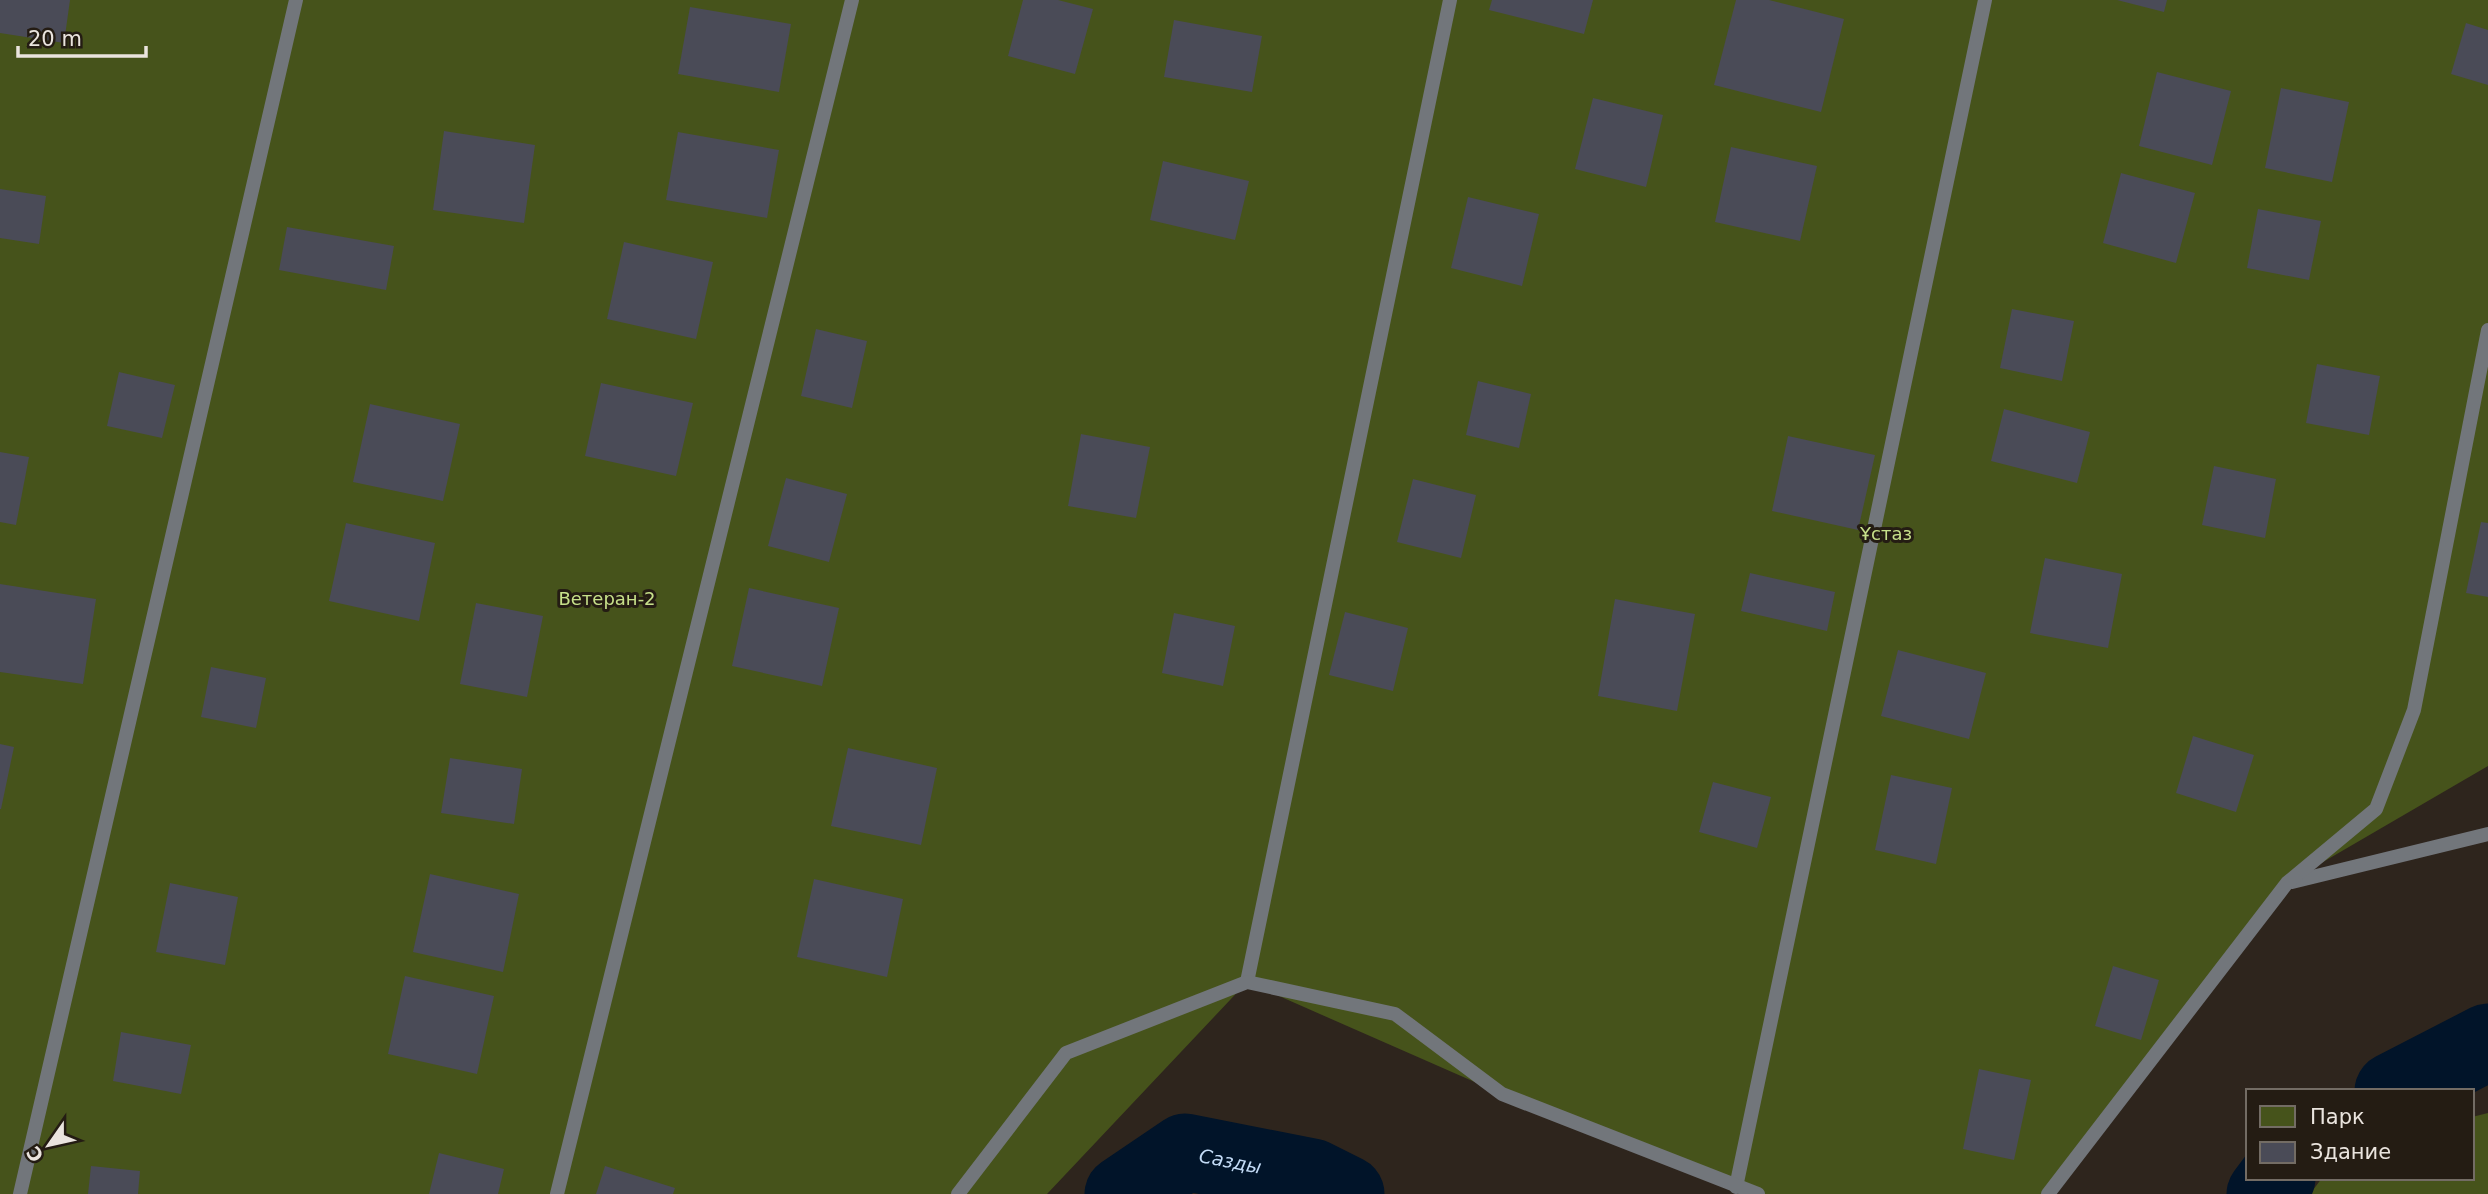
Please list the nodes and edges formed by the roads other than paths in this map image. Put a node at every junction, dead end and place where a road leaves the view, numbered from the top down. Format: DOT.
graph roads {
  1 [pos="296,0"];
  2 [pos="852,0"];
  3 [pos="1450,0"];
  4 [pos="1985,0"];
  5 [pos="2488,330"];
  6 [pos="2488,834"];
  7 [pos="2287,883"];
  8 [pos="1247,982"];
  9 [pos="1736,1187"];
  10 [pos="20,1194"];
  11 [pos="557,1194"];
  12 [pos="958,1194"];
  13 [pos="1758,1194"];
  14 [pos="2048,1194"];
  1 -- 10 [label="lane"];
  2 -- 11 [label="lane"];
  3 -- 8 [label="lane"];
  4 -- 9 [label="lane"];
  5 -- 7 [label="lane"];
  6 -- 7 [label="lane"];
  7 -- 14 [label="lane"];
  8 -- 9 [label="lane"];
  8 -- 12 [label="lane"];
  9 -- 13 [label="lane"];
}
